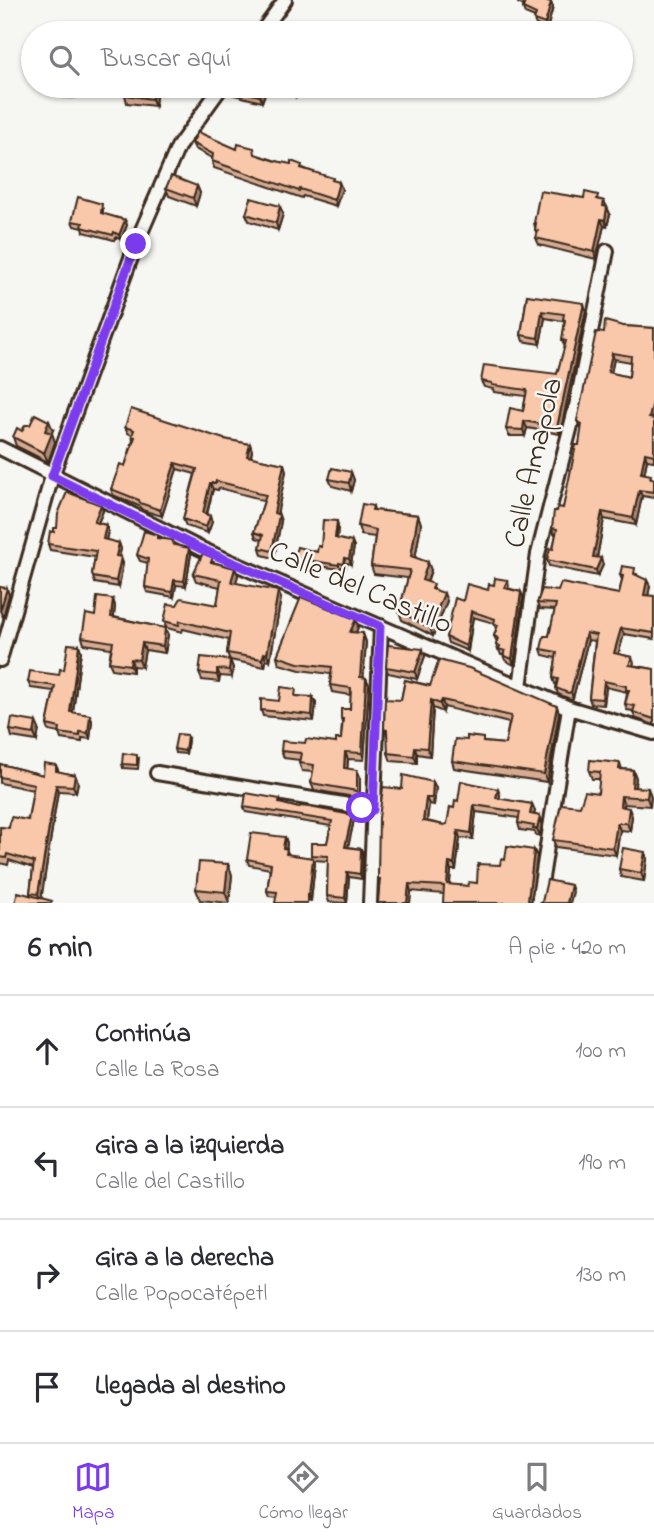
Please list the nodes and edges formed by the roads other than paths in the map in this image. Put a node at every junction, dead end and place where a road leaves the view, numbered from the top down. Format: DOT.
graph roads {
  1 [pos="285,0"];
  2 [pos="270,21"];
  3 [pos="213,98"];
  4 [pos="607,251"];
  5 [pos="0,448"];
  6 [pos="52,476"];
  7 [pos="380,626"];
  8 [pos="0,660"];
  9 [pos="520,687"];
  10 [pos="569,708"];
  11 [pos="654,733"];
  12 [pos="157,773"];
  13 [pos="373,810"];
  14 [pos="370,903"];
  15 [pos="538,903"];
  1 -- 2 [label="street"];
  3 -- 6 [label="street"];
  4 -- 9 [label="street, Calle Amapola"];
  5 -- 6 [label="street"];
  6 -- 7 [label="street, Calle del Castillo"];
  6 -- 8 [label="street"];
  7 -- 9 [label="street, Calle del Castillo"];
  7 -- 13 [label="street"];
  9 -- 10 [label="street, Calle del Castillo"];
  10 -- 11 [label="street, Calle del Castillo"];
  10 -- 15 [label="street"];
  12 -- 13 [label="street"];
  13 -- 14 [label="street"];
}
